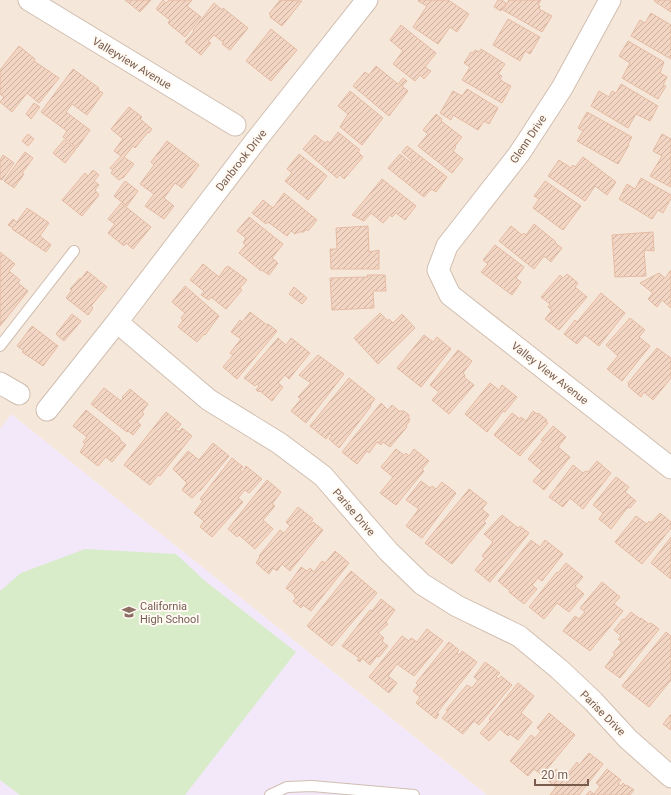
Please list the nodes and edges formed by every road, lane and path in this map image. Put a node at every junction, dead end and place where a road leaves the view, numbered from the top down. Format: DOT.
graph roads {
  1 [pos="29,0"];
  2 [pos="367,0"];
  3 [pos="610,0"];
  4 [pos="235,125"];
  5 [pos="74,251"];
  6 [pos="438,270"];
  7 [pos="117,322"];
  8 [pos="0,346"];
  9 [pos="0,383"];
  10 [pos="19,394"];
  11 [pos="47,410"];
  12 [pos="671,468"];
  13 [pos="671,778"];
  14 [pos="270,795"];
  15 [pos="414,795"];
  1 -- 4 [label="street, Valleyview Avenue"];
  2 -- 7 [label="street, Danbrook Drive"];
  3 -- 6 [label="street, Glenn Drive"];
  5 -- 8 [label="lane"];
  6 -- 12 [label="street, Valley View Avenue"];
  7 -- 11 [label="street"];
  7 -- 13 [label="street, Parise Drive"];
  9 -- 10 [label="street"];
  14 -- 15 [label="lane"];
}
